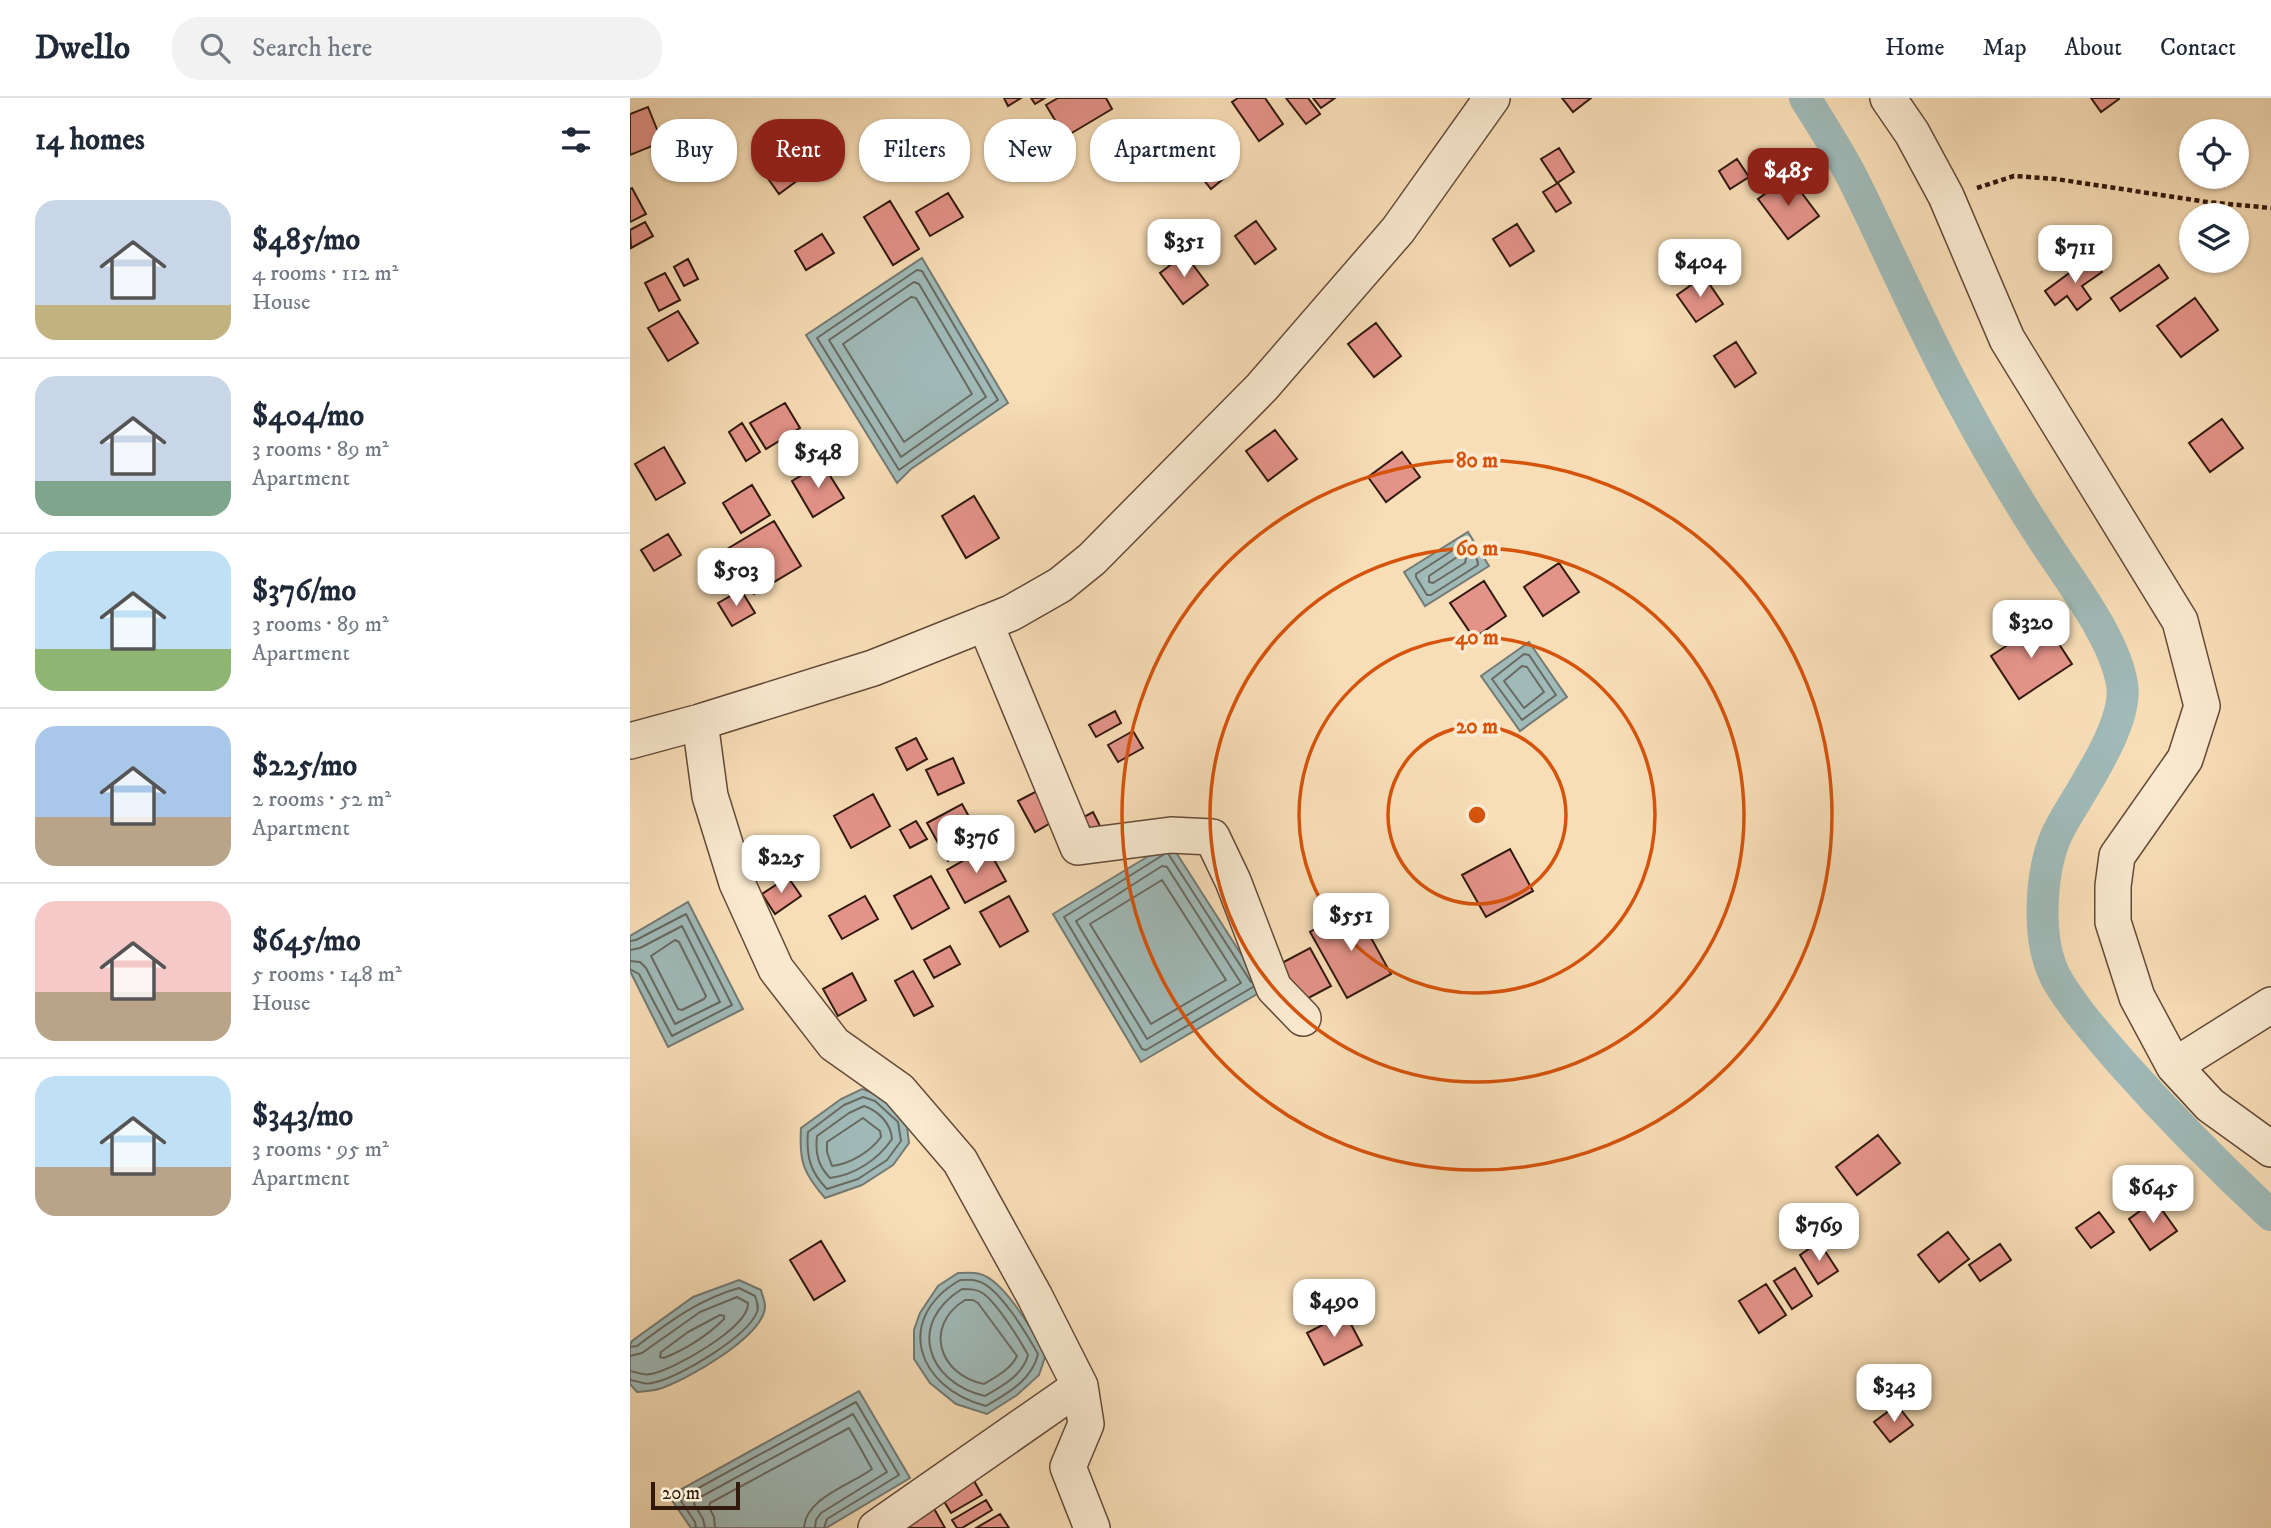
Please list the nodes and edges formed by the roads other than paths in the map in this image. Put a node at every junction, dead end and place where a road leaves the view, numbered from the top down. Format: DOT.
graph roads {
  1 [pos="1492,98"];
  2 [pos="1888,98"];
  3 [pos="985,623"];
  4 [pos="700,722"];
  5 [pos="630,741"];
  6 [pos="2271,1004"];
  7 [pos="1303,1018"];
  8 [pos="2174,1066"];
  9 [pos="2271,1149"];
  10 [pos="1080,1386"];
  11 [pos="876,1528"];
  12 [pos="1092,1528"];
  1 -- 3 [label="street"];
  2 -- 8 [label="street"];
  3 -- 4 [label="street"];
  3 -- 7 [label="street"];
  4 -- 5 [label="street"];
  4 -- 10 [label="street"];
  6 -- 8 [label="street"];
  8 -- 9 [label="street"];
  10 -- 11 [label="street"];
  10 -- 12 [label="street"];
}
